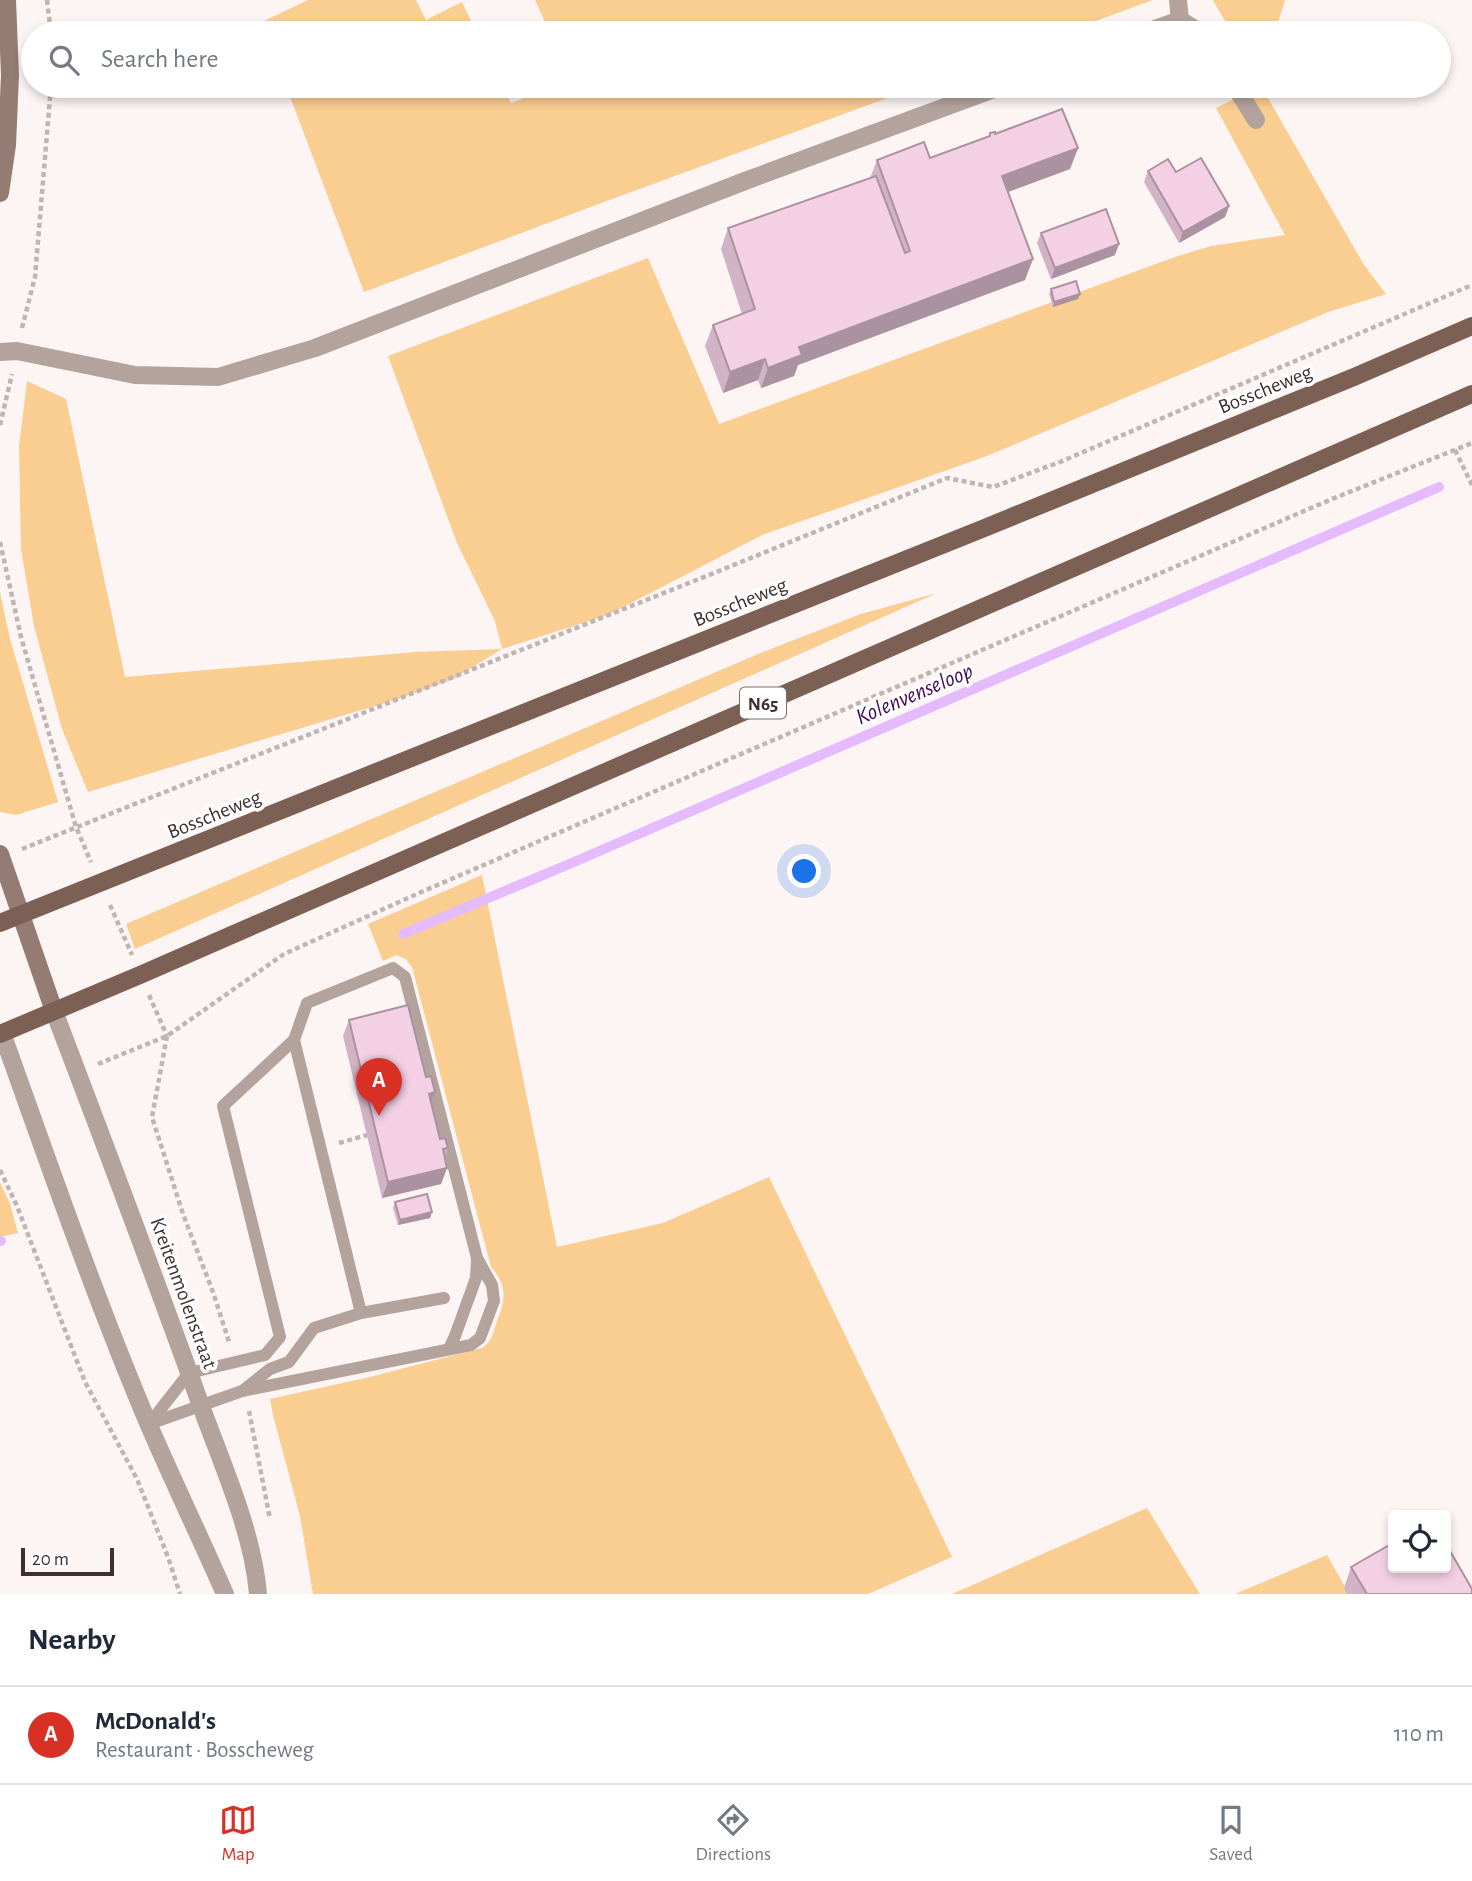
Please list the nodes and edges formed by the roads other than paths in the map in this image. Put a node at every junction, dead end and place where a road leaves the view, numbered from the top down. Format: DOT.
graph roads {
  1 [pos="7,0"];
  2 [pos="1178,0"];
  3 [pos="1180,20"];
  4 [pos="970,98"];
  5 [pos="1242,98"];
  6 [pos="1256,120"];
  7 [pos="0,193"];
  8 [pos="1472,326"];
  9 [pos="9,351"];
  10 [pos="1472,394"];
  11 [pos="1,856"];
  12 [pos="22,914"];
  13 [pos="0,923"];
  14 [pos="54,1012"];
  15 [pos="1,1031"];
  16 [pos="294,1040"];
  17 [pos="477,1258"];
  18 [pos="444,1298"];
  19 [pos="361,1313"];
  20 [pos="449,1349"];
  21 [pos="190,1373"];
  22 [pos="242,1391"];
  23 [pos="201,1406"];
  24 [pos="149,1424"];
  25 [pos="225,1594"];
  26 [pos="258,1594"];
  1 -- 7 [label="main road"];
  2 -- 3 [label="street"];
  4 -- 9 [label="street"];
  5 -- 6 [label="street"];
  8 -- 12 [label="main road, Bosscheweg"];
  10 -- 14 [label="main road, N65"];
  11 -- 12 [label="main road"];
  12 -- 13 [label="main road, Bosscheweg"];
  12 -- 14 [label="main road"];
  14 -- 15 [label="main road, N65"];
  14 -- 21 [label="street, Kreitenmolenstraat"];
  15 -- 24 [label="street"];
  16 -- 17 [label="lane"];
  16 -- 19 [label="lane"];
  16 -- 21 [label="lane"];
  17 -- 20 [label="lane"];
  17 -- 20 [label="lane"];
  18 -- 19 [label="lane"];
  19 -- 22 [label="lane"];
  20 -- 22 [label="lane"];
  21 -- 23 [label="street, Kreitenmolenstraat"];
  21 -- 24 [label="lane"];
  22 -- 23 [label="lane"];
  23 -- 24 [label="lane"];
  23 -- 26 [label="street, Kreitenmolenstraat"];
  24 -- 25 [label="street"];
}
